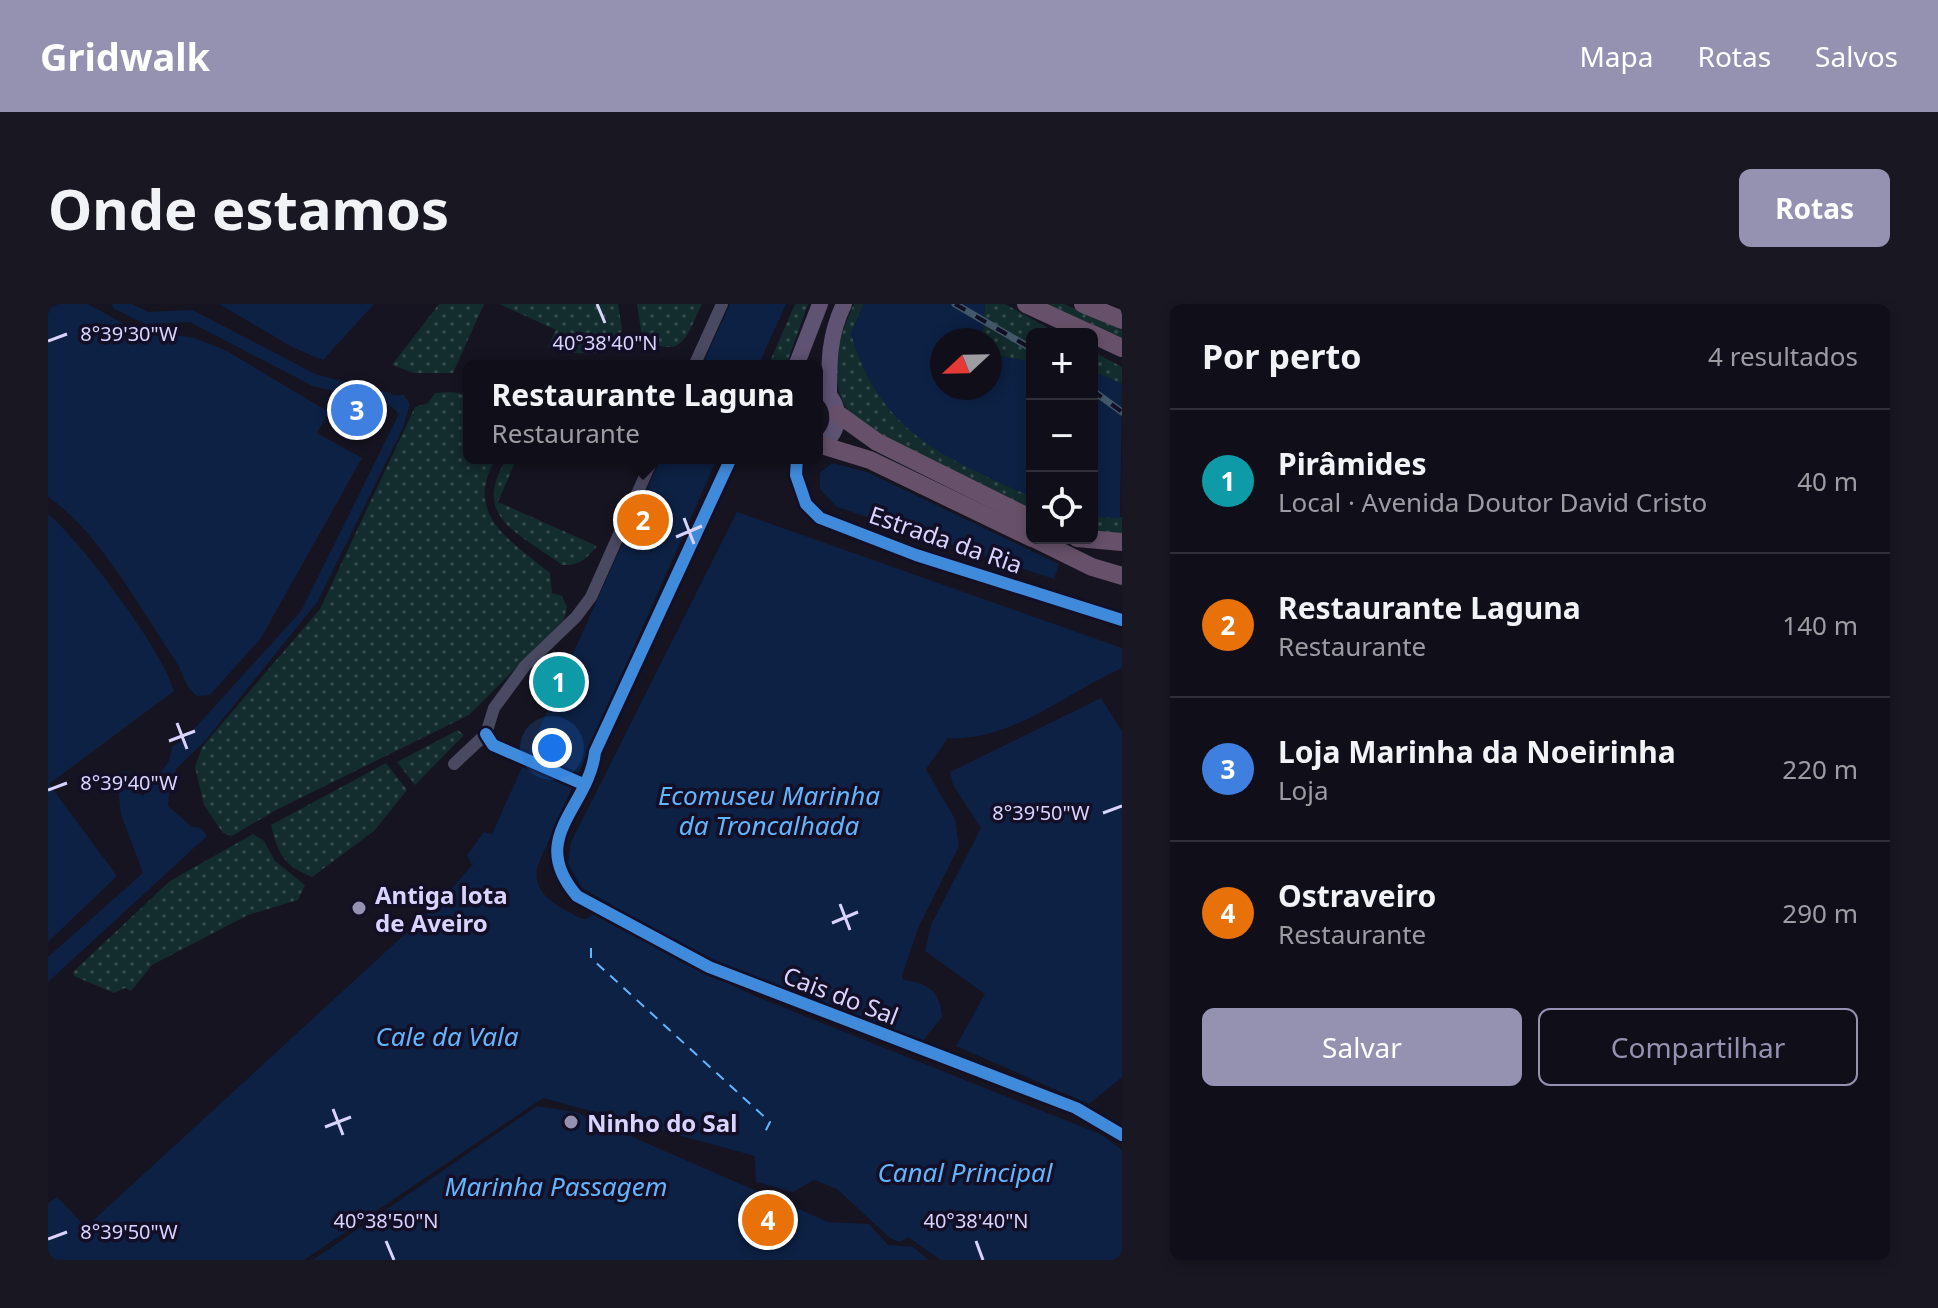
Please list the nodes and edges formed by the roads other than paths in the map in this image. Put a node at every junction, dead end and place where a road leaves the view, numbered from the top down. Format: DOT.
graph roads {
  1 [pos="722,304"];
  2 [pos="820,304"];
  3 [pos="844,304"];
  4 [pos="1083,304"];
  5 [pos="1032,307"];
  6 [pos="1122,320"];
  7 [pos="1079,328"];
  8 [pos="1098,337"];
  9 [pos="1122,348"];
  10 [pos="697,360"];
  11 [pos="798,360"];
  12 [pos="823,390"];
  13 [pos="838,414"];
  14 [pos="823,443"];
  15 [pos="823,447"];
  16 [pos="650,464"];
  17 [pos="728,464"];
  18 [pos="797,464"];
  19 [pos="1026,516"];
  20 [pos="1026,535"];
  21 [pos="1098,540"];
  22 [pos="1122,542"];
  23 [pos="1044,544"];
  24 [pos="1122,576"];
  25 [pos="1122,620"];
  26 [pos="486,734"];
  27 [pos="454,764"];
  28 [pos="579,782"];
  29 [pos="1122,1135"];
  1 -- 10 [label="street"];
  2 -- 11 [label="main road"];
  3 -- 12 [label="main road"];
  4 -- 6 [label="highway"];
  5 -- 7 [label="highway"];
  8 -- 9 [label="highway"];
  12 -- 13 [label="main road"];
  13 -- 14 [label="main road"];
  13 -- 19 [label="highway"];
  15 -- 20 [label="highway"];
  16 -- 26 [label="street"];
  17 -- 28 [label="street"];
  18 -- 25 [label="street, Estrada da Ria"];
  21 -- 22 [label="highway"];
  23 -- 24 [label="highway"];
  26 -- 27 [label="street"];
  26 -- 28 [label="street"];
  28 -- 29 [label="street, Cais do Sal"];
}
